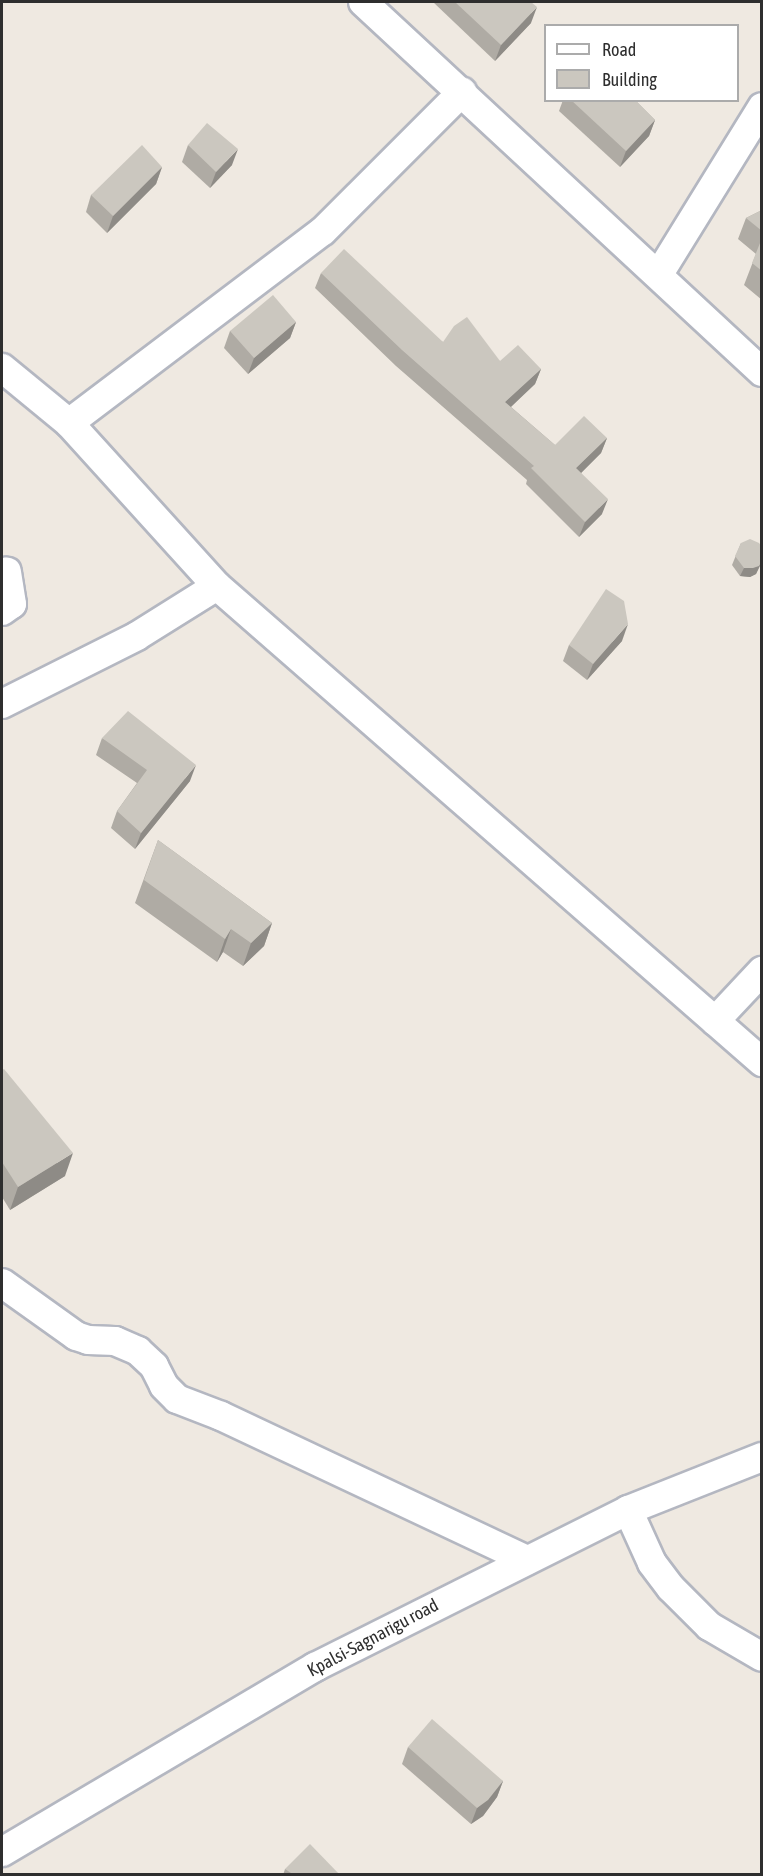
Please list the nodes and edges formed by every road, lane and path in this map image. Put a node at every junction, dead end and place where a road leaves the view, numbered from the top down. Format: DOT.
graph roads {
  1 [pos="363,2"];
  2 [pos="462,92"];
  3 [pos="762,107"];
  4 [pos="659,274"];
  5 [pos="2,368"];
  6 [pos="762,372"];
  7 [pos="69,423"];
  8 [pos="7,571"];
  9 [pos="217,586"];
  10 [pos="2,612"];
  11 [pos="2,704"];
  12 [pos="762,971"];
  13 [pos="715,1021"];
  14 [pos="762,1062"];
  15 [pos="2,1283"];
  16 [pos="762,1457"];
  17 [pos="628,1510"];
  18 [pos="527,1560"];
  19 [pos="762,1657"];
  20 [pos="2,1852"];
  1 -- 2 [label="street"];
  2 -- 4 [label="street"];
  2 -- 7 [label="street"];
  3 -- 4 [label="street"];
  4 -- 6 [label="street"];
  5 -- 7 [label="street"];
  7 -- 9 [label="street"];
  8 -- 10 [label="street"];
  9 -- 11 [label="street"];
  9 -- 13 [label="street"];
  12 -- 13 [label="street"];
  13 -- 14 [label="street"];
  15 -- 18 [label="street"];
  16 -- 17 [label="street, Kpalsi-Sagnarigu road"];
  17 -- 18 [label="street, Kpalsi-Sagnarigu road"];
  17 -- 19 [label="street"];
  18 -- 20 [label="street, Kpalsi-Sagnarigu road"];
}
